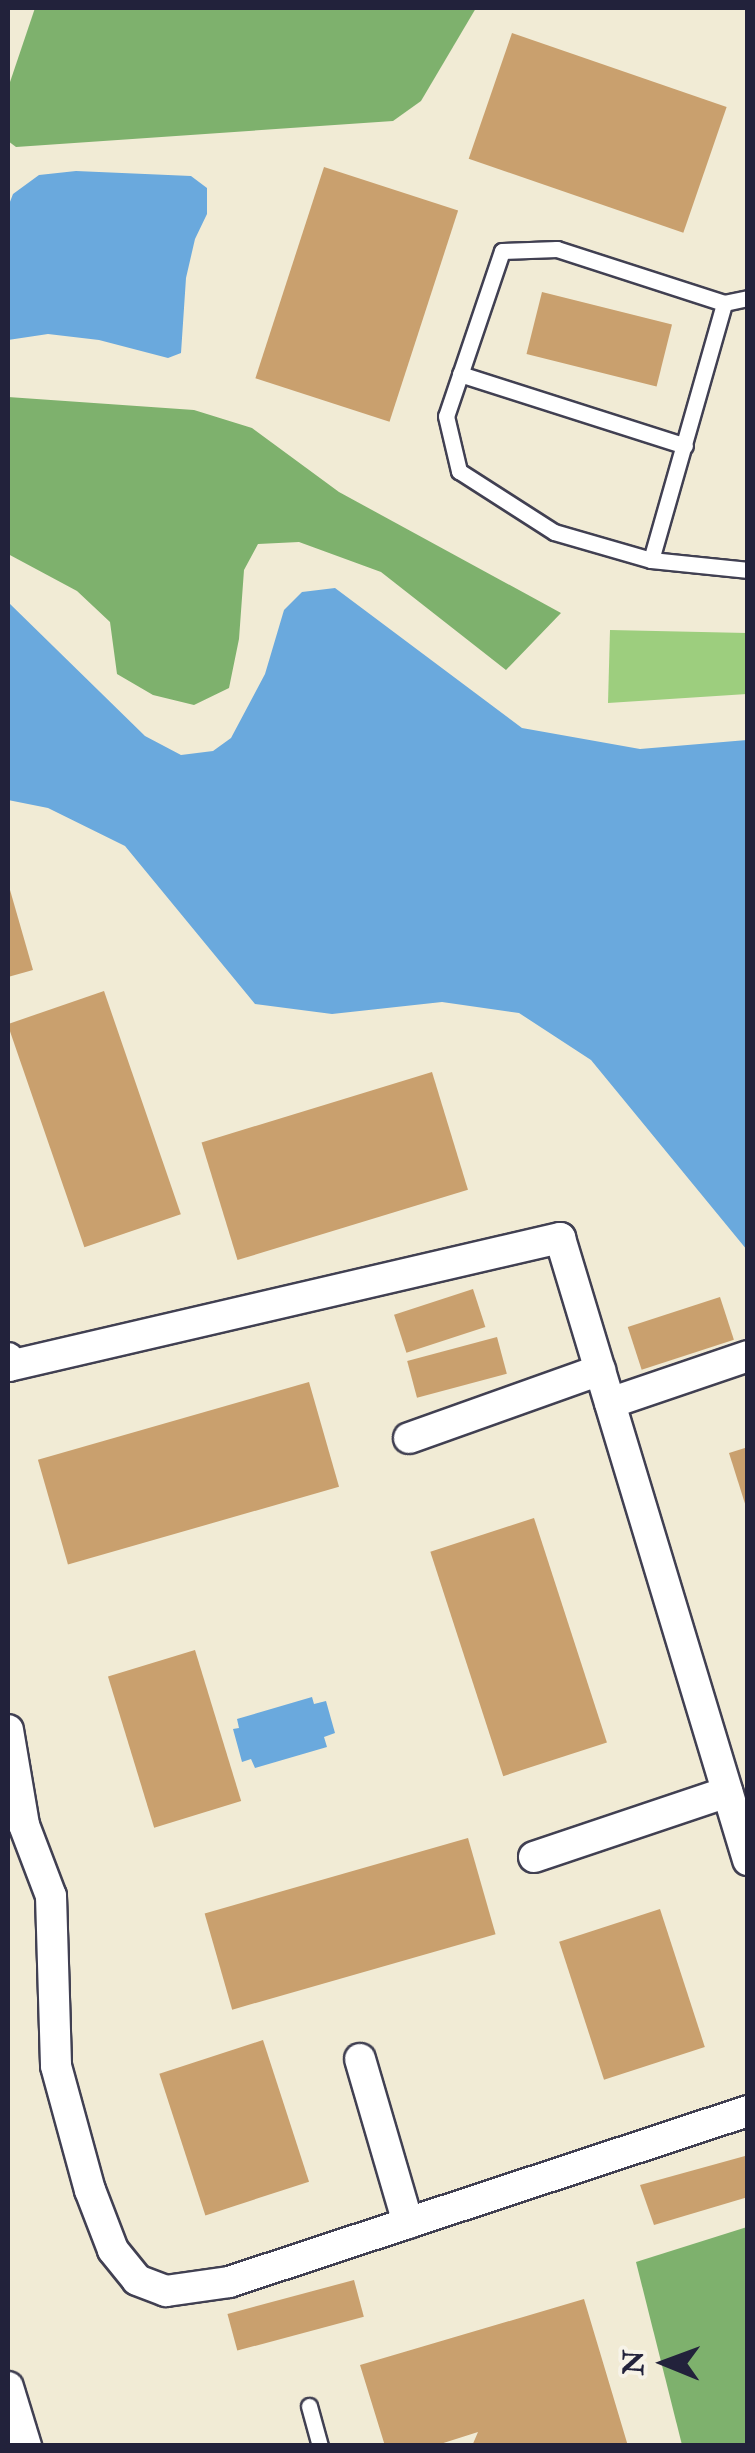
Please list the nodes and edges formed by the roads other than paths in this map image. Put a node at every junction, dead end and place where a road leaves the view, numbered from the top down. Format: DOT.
graph roads {
  1 [pos="748,298"];
  2 [pos="724,304"];
  3 [pos="460,374"];
  4 [pos="684,446"];
  5 [pos="651,560"];
  6 [pos="748,570"];
  7 [pos="748,1356"];
  8 [pos="8,1363"];
  9 [pos="600,1370"];
  10 [pos="610,1403"];
  11 [pos="409,1438"];
  12 [pos="8,1730"];
  13 [pos="12,1773"];
  14 [pos="727,1792"];
  15 [pos="16,1828"];
  16 [pos="534,1857"];
  17 [pos="748,1860"];
  18 [pos="360,2059"];
  19 [pos="748,2111"];
  20 [pos="408,2224"];
  21 [pos="8,2387"];
  22 [pos="309,2406"];
  23 [pos="26,2446"];
  24 [pos="320,2446"];
  1 -- 2 [label="lane"];
  2 -- 3 [label="lane"];
  2 -- 4 [label="lane"];
  3 -- 4 [label="lane"];
  3 -- 5 [label="lane"];
  4 -- 5 [label="lane"];
  5 -- 6 [label="lane"];
  7 -- 10 [label="street"];
  8 -- 9 [label="street"];
  9 -- 10 [label="street"];
  9 -- 11 [label="street"];
  10 -- 14 [label="street"];
  12 -- 13 [label="street"];
  13 -- 15 [label="street"];
  14 -- 16 [label="street"];
  14 -- 17 [label="street"];
  15 -- 20 [label="street"];
  18 -- 20 [label="street"];
  19 -- 20 [label="street"];
  21 -- 23 [label="street"];
  22 -- 24 [label="lane"];
}
